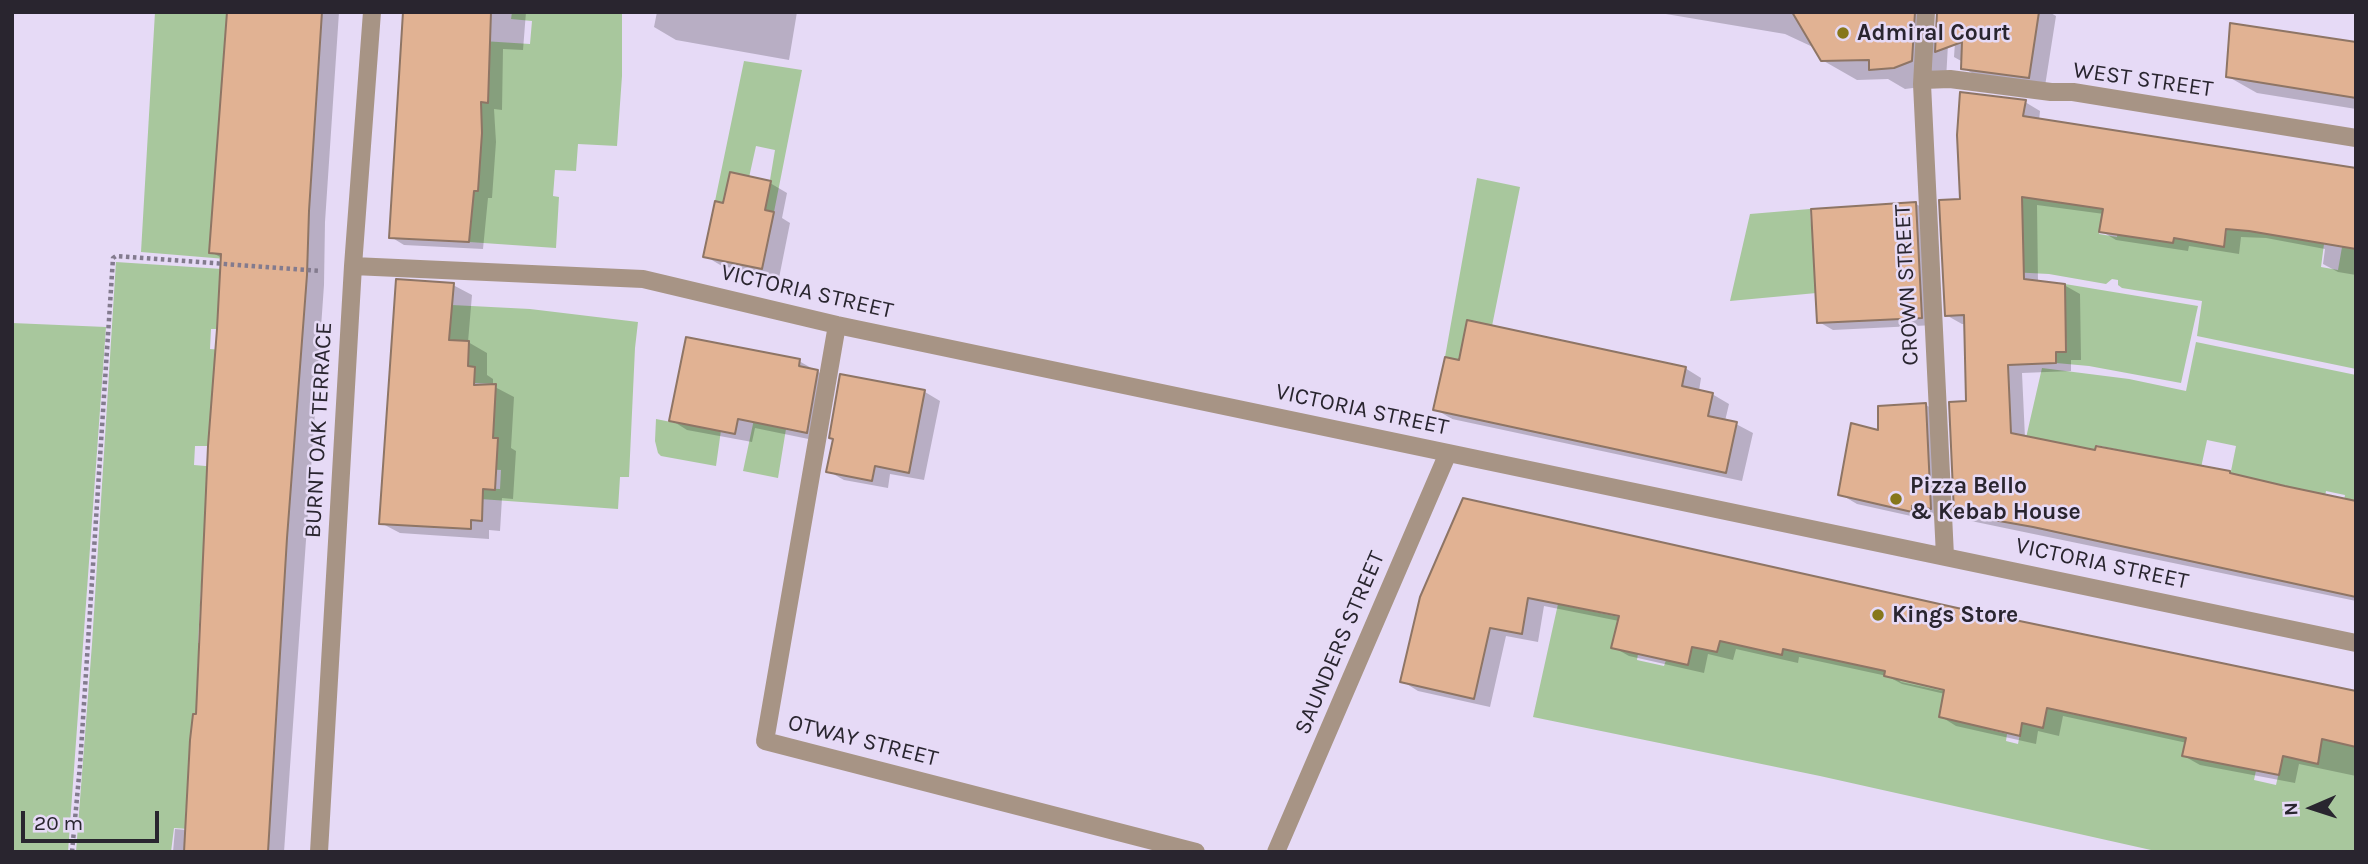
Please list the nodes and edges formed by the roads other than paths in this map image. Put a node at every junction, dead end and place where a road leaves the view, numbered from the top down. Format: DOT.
graph roads {
  1 [pos="372,12"];
  2 [pos="1926,12"];
  3 [pos="1923,80"];
  4 [pos="2356,138"];
  5 [pos="353,266"];
  6 [pos="837,325"];
  7 [pos="1448,453"];
  8 [pos="1945,556"];
  9 [pos="2356,643"];
  10 [pos="319,852"];
  11 [pos="1196,852"];
  12 [pos="1276,852"];
  1 -- 5 [label="street, BURNT OAK TERRACE"];
  2 -- 3 [label="street, CROWN STREET"];
  3 -- 4 [label="street, WEST STREET"];
  3 -- 8 [label="street, CROWN STREET"];
  5 -- 6 [label="street, VICTORIA STREET"];
  5 -- 10 [label="street, BURNT OAK TERRACE"];
  6 -- 7 [label="street, VICTORIA STREET"];
  6 -- 11 [label="street, OTWAY STREET"];
  7 -- 8 [label="street, VICTORIA STREET"];
  7 -- 12 [label="street, SAUNDERS STREET"];
  8 -- 9 [label="street, VICTORIA STREET"];
}
